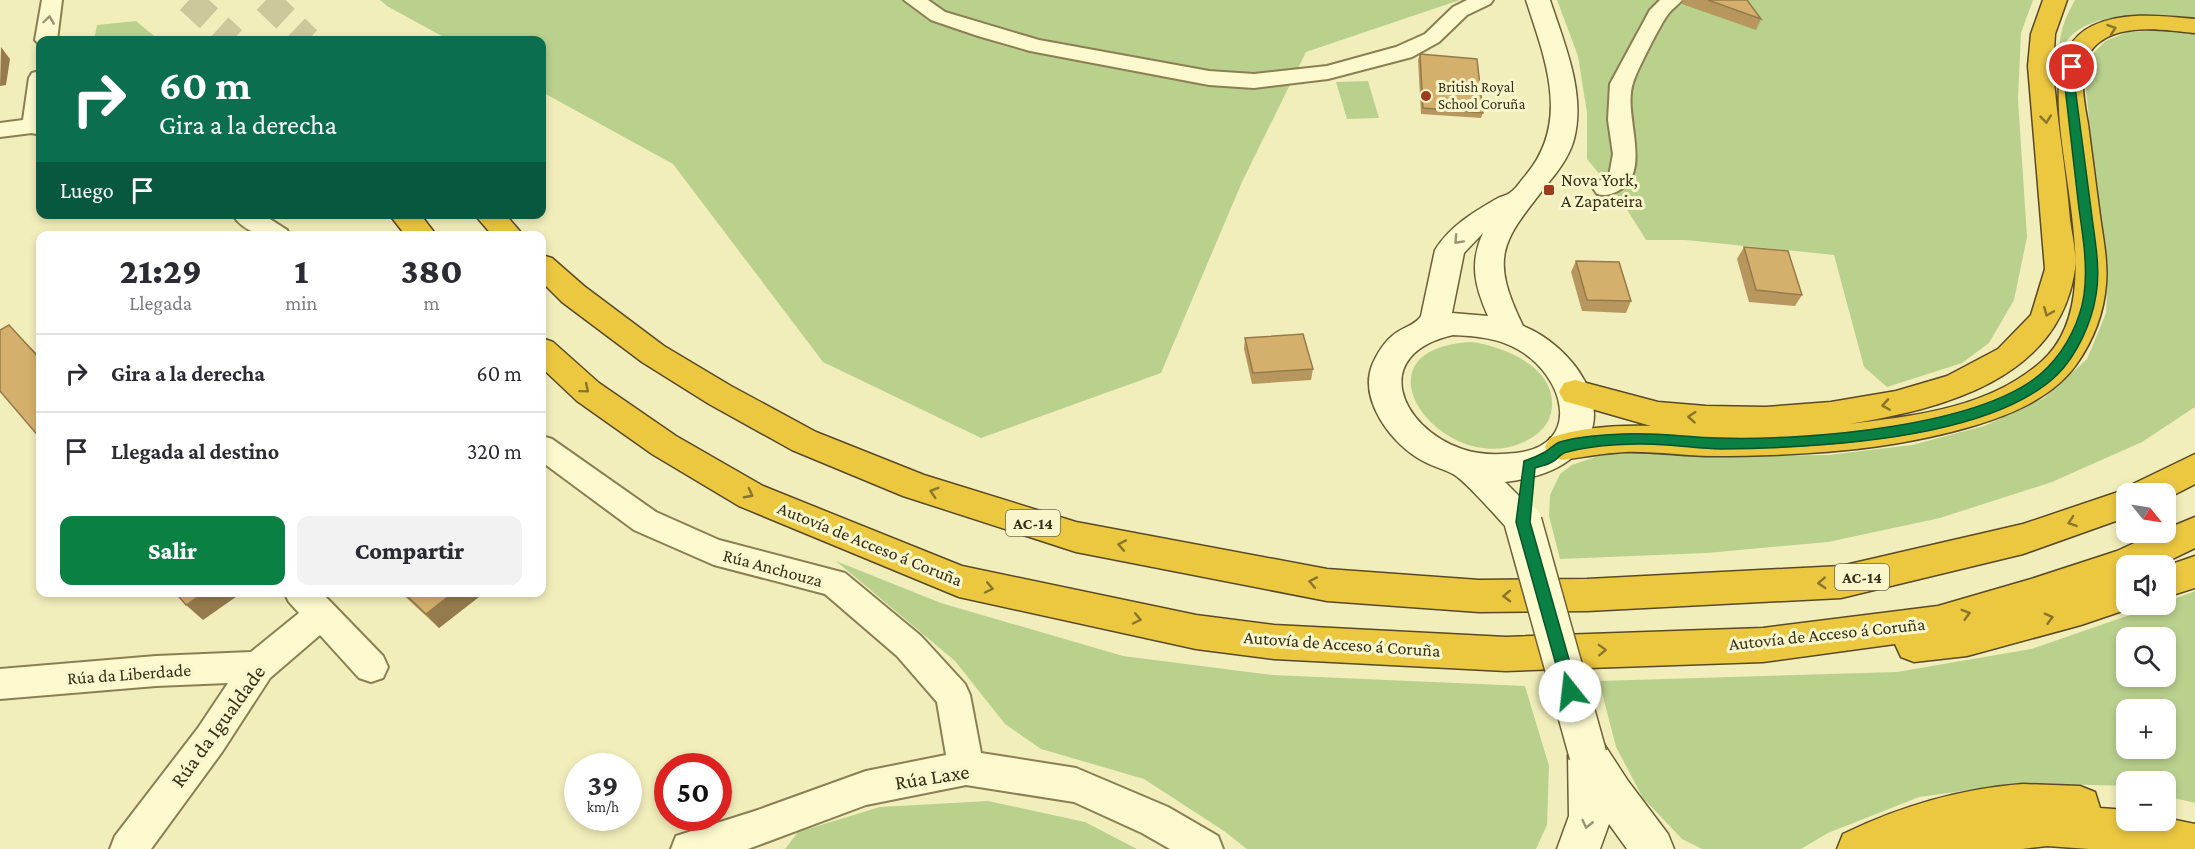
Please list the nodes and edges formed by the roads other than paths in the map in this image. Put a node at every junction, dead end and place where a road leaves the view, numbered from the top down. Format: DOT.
graph roads {
  1 [pos="52,0"];
  2 [pos="914,0"];
  3 [pos="1483,0"];
  4 [pos="1538,0"];
  5 [pos="1672,0"];
  6 [pos="2055,0"];
  7 [pos="2195,26"];
  8 [pos="47,36"];
  9 [pos="36,127"];
  10 [pos="0,130"];
  11 [pos="1605,188"];
  12 [pos="1523,196"];
  13 [pos="252,219"];
  14 [pos="408,219"];
  15 [pos="493,219"];
  16 [pos="270,231"];
  17 [pos="418,231"];
  18 [pos="505,231"];
  19 [pos="546,269"];
  20 [pos="1428,330"];
  21 [pos="1511,333"];
  22 [pos="546,354"];
  23 [pos="1575,392"];
  24 [pos="1562,447"];
  25 [pos="546,450"];
  26 [pos="1466,464"];
  27 [pos="1529,465"];
  28 [pos="2195,468"];
  29 [pos="2166,483"];
  30 [pos="2116,507"];
  31 [pos="1523,522"];
  32 [pos="2195,532"];
  33 [pos="2195,572"];
  34 [pos="2176,578"];
  35 [pos="2116,598"];
  36 [pos="310,604"];
  37 [pos="1763,645"];
  38 [pos="258,667"];
  39 [pos="371,667"];
  40 [pos="0,684"];
  41 [pos="1588,755"];
  42 [pos="966,768"];
  43 [pos="2116,810"];
  44 [pos="2176,820"];
  45 [pos="2195,824"];
  46 [pos="2195,845"];
  47 [pos="128,849"];
  48 [pos="689,849"];
  49 [pos="1205,849"];
  50 [pos="1578,849"];
  51 [pos="1653,849"];
  52 [pos="1858,849"];
  53 [pos="1918,849"];
  8 -- 1 [label="street, one-way"];
  2 -- 3 [label="street"];
  4 -- 12 [label="main road"];
  5 -- 11 [label="street"];
  6 -- 23 [label="highway, one-way"];
  24 -- 7 [label="highway, one-way"];
  9 -- 10 [label="street"];
  12 -- 20 [label="main road, one-way"];
  12 -- 21 [label="main road"];
  13 -- 16 [label="street"];
  14 -- 17 [label="highway"];
  15 -- 18 [label="highway"];
  30 -- 19 [label="highway, AC-14, one-way"];
  20 -- 21 [label="main road"];
  20 -- 26 [label="main road"];
  21 -- 23 [label="main road"];
  22 -- 37 [label="highway, Autovía de Acceso á Coruña, one-way"];
  23 -- 24 [label="main road"];
  24 -- 27 [label="main road"];
  25 -- 42 [label="street, Rúa Anchouza"];
  26 -- 27 [label="main road"];
  26 -- 31 [label="main road"];
  27 -- 31 [label="main road"];
  28 -- 29 [label="highway"];
  31 -- 41 [label="main road, bridge"];
  37 -- 32 [label="highway, Autovía de Acceso á Coruña, one-way"];
  33 -- 34 [label="highway"];
  37 -- 35 [label="highway, one-way"];
  36 -- 38 [label="street, Rúa da Igualdade"];
  36 -- 39 [label="street"];
  38 -- 40 [label="street, Rúa da Liberdade"];
  38 -- 47 [label="street, Rúa da Igualdade"];
  41 -- 50 [label="main road, one-way"];
  41 -- 51 [label="main road"];
  42 -- 48 [label="street, Rúa Laxe"];
  42 -- 49 [label="street, Rúa Laxe"];
  43 -- 52 [label="highway"];
  44 -- 45 [label="highway"];
  46 -- 53 [label="highway"];
}
